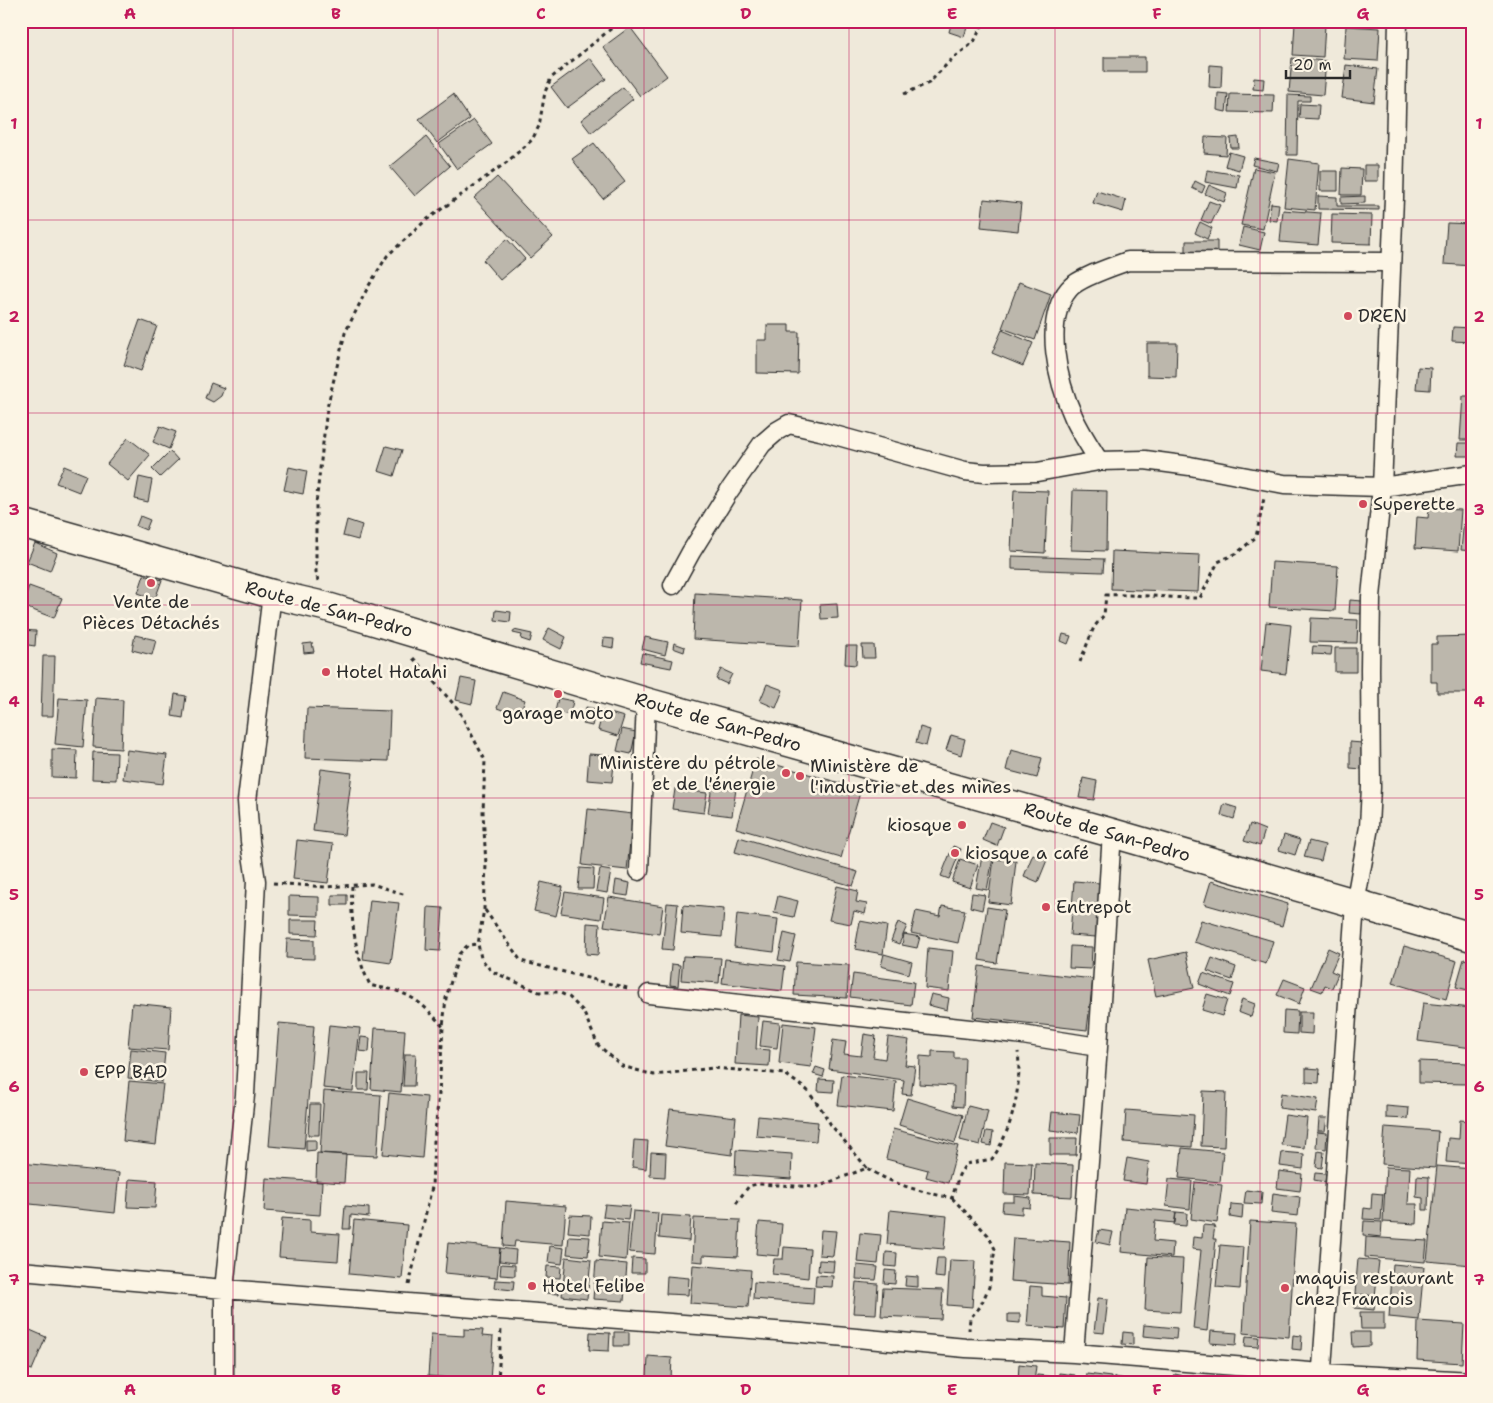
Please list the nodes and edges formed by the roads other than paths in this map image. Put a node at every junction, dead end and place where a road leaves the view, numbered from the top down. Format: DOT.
graph roads {
  1 [pos="1398,21"];
  2 [pos="1390,262"];
  3 [pos="1099,462"];
  4 [pos="1472,474"];
  5 [pos="1382,487"];
  6 [pos="21,523"];
  7 [pos="673,586"];
  8 [pos="272,594"];
  9 [pos="646,702"];
  10 [pos="1112,833"];
  11 [pos="639,872"];
  12 [pos="1356,904"];
  13 [pos="1472,937"];
  14 [pos="649,994"];
  15 [pos="1098,1047"];
  16 [pos="21,1270"];
  17 [pos="224,1289"];
  18 [pos="1074,1353"];
  19 [pos="1322,1377"];
  20 [pos="1472,1381"];
  21 [pos="224,1382"];
  1 -- 2 [label="street"];
  2 -- 3 [label="street"];
  2 -- 5 [label="street"];
  3 -- 5 [label="street"];
  3 -- 7 [label="street"];
  4 -- 5 [label="street"];
  5 -- 12 [label="street"];
  6 -- 8 [label="main road, Route de San-Pedro"];
  8 -- 9 [label="main road, Route de San-Pedro"];
  8 -- 17 [label="street"];
  9 -- 10 [label="main road, Route de San-Pedro"];
  9 -- 11 [label="street"];
  10 -- 12 [label="main road, Route de San-Pedro"];
  10 -- 15 [label="street"];
  12 -- 13 [label="main road, Route de San-Pedro"];
  12 -- 19 [label="street"];
  14 -- 15 [label="street"];
  15 -- 18 [label="street"];
  16 -- 17 [label="street"];
  17 -- 18 [label="street"];
  17 -- 21 [label="street"];
  18 -- 19 [label="street"];
  19 -- 20 [label="street"];
}
